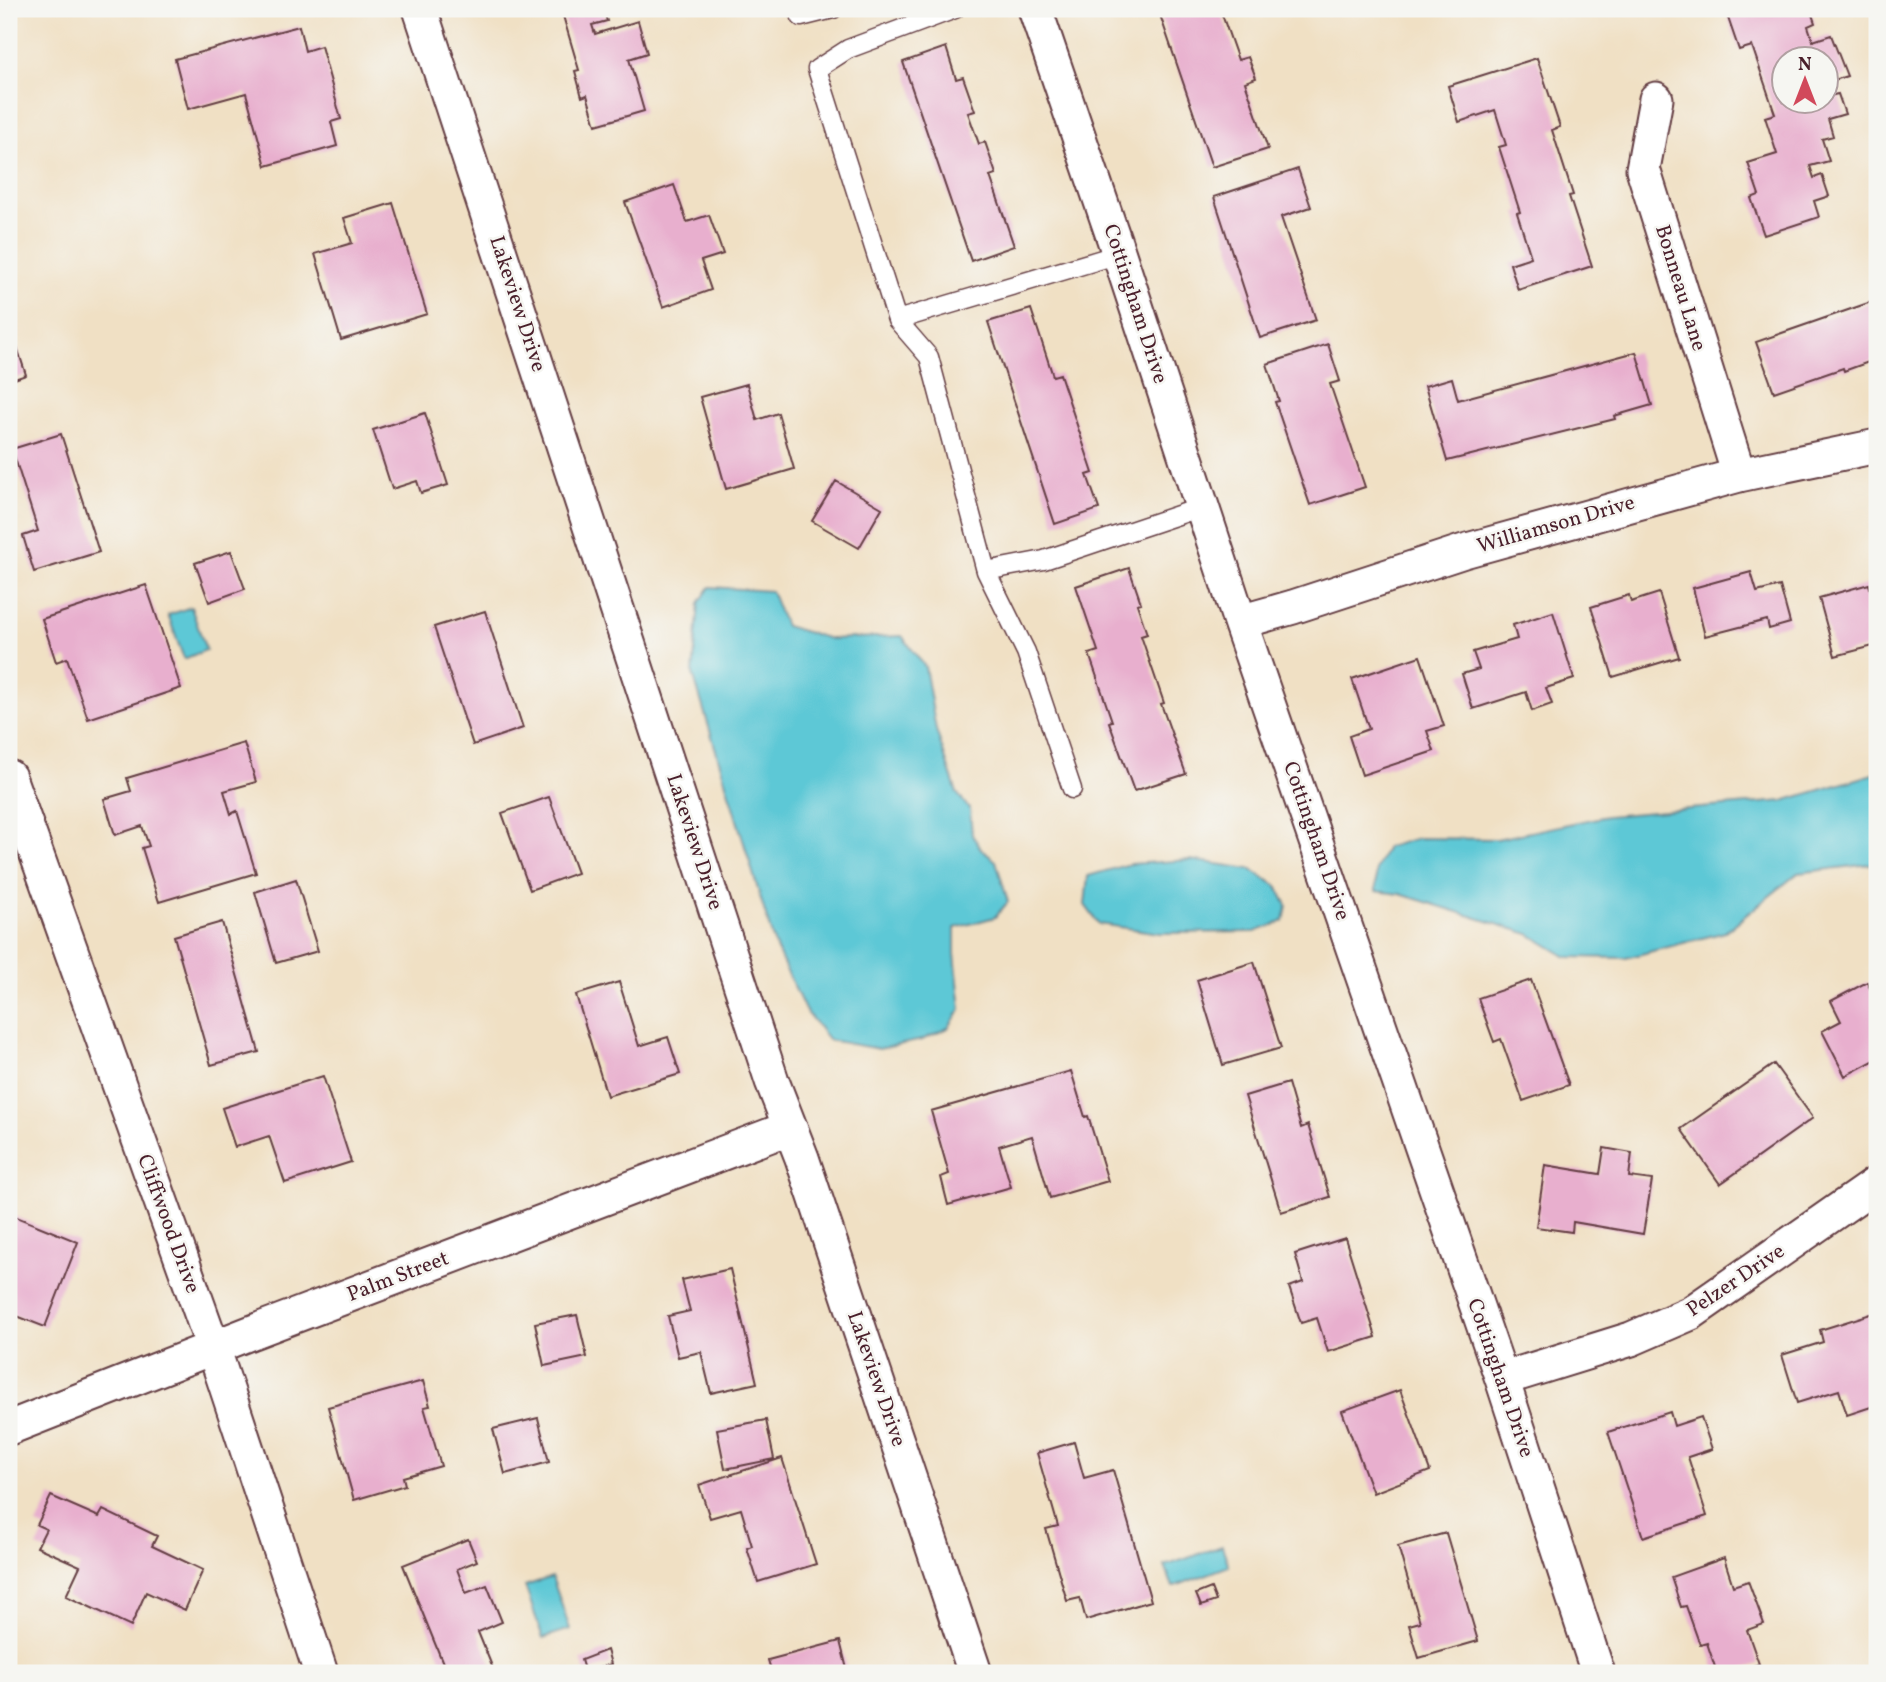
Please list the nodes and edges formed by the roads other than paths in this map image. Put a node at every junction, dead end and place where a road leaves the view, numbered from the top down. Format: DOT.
graph roads {
  1 [pos="420,9"];
  2 [pos="798,9"];
  3 [pos="833,9"];
  4 [pos="955,9"];
  5 [pos="1035,9"];
  6 [pos="1656,99"];
  7 [pos="1119,254"];
  8 [pos="897,320"];
  9 [pos="1877,446"];
  10 [pos="1739,475"];
  11 [pos="1202,507"];
  12 [pos="986,571"];
  13 [pos="1240,622"];
  14 [pos="9,777"];
  15 [pos="1072,789"];
  16 [pos="789,1128"];
  17 [pos="1877,1183"];
  18 [pos="213,1347"];
  19 [pos="1502,1379"];
  20 [pos="9,1428"];
  21 [pos="321,1673"];
  22 [pos="975,1673"];
  23 [pos="1598,1673"];
  1 -- 16 [label="street, Lakeview Drive"];
  2 -- 3 [label="lane"];
  4 -- 8 [label="lane"];
  5 -- 7 [label="street, Cottingham Drive"];
  6 -- 10 [label="street, Bonneau Lane"];
  7 -- 8 [label="lane"];
  7 -- 11 [label="street, Cottingham Drive"];
  8 -- 12 [label="lane"];
  9 -- 10 [label="street, Williamson Drive"];
  10 -- 13 [label="street, Williamson Drive"];
  11 -- 12 [label="lane"];
  11 -- 13 [label="street, Cottingham Drive"];
  12 -- 15 [label="lane"];
  13 -- 19 [label="street, Cottingham Drive"];
  14 -- 18 [label="street, Cliffwood Drive"];
  16 -- 18 [label="street, Palm Street"];
  16 -- 22 [label="street, Lakeview Drive"];
  17 -- 19 [label="street, Pelzer Drive"];
  18 -- 20 [label="street, Palm Street"];
  18 -- 21 [label="street, Cliffwood Drive"];
  19 -- 23 [label="street, Cottingham Drive"];
}
